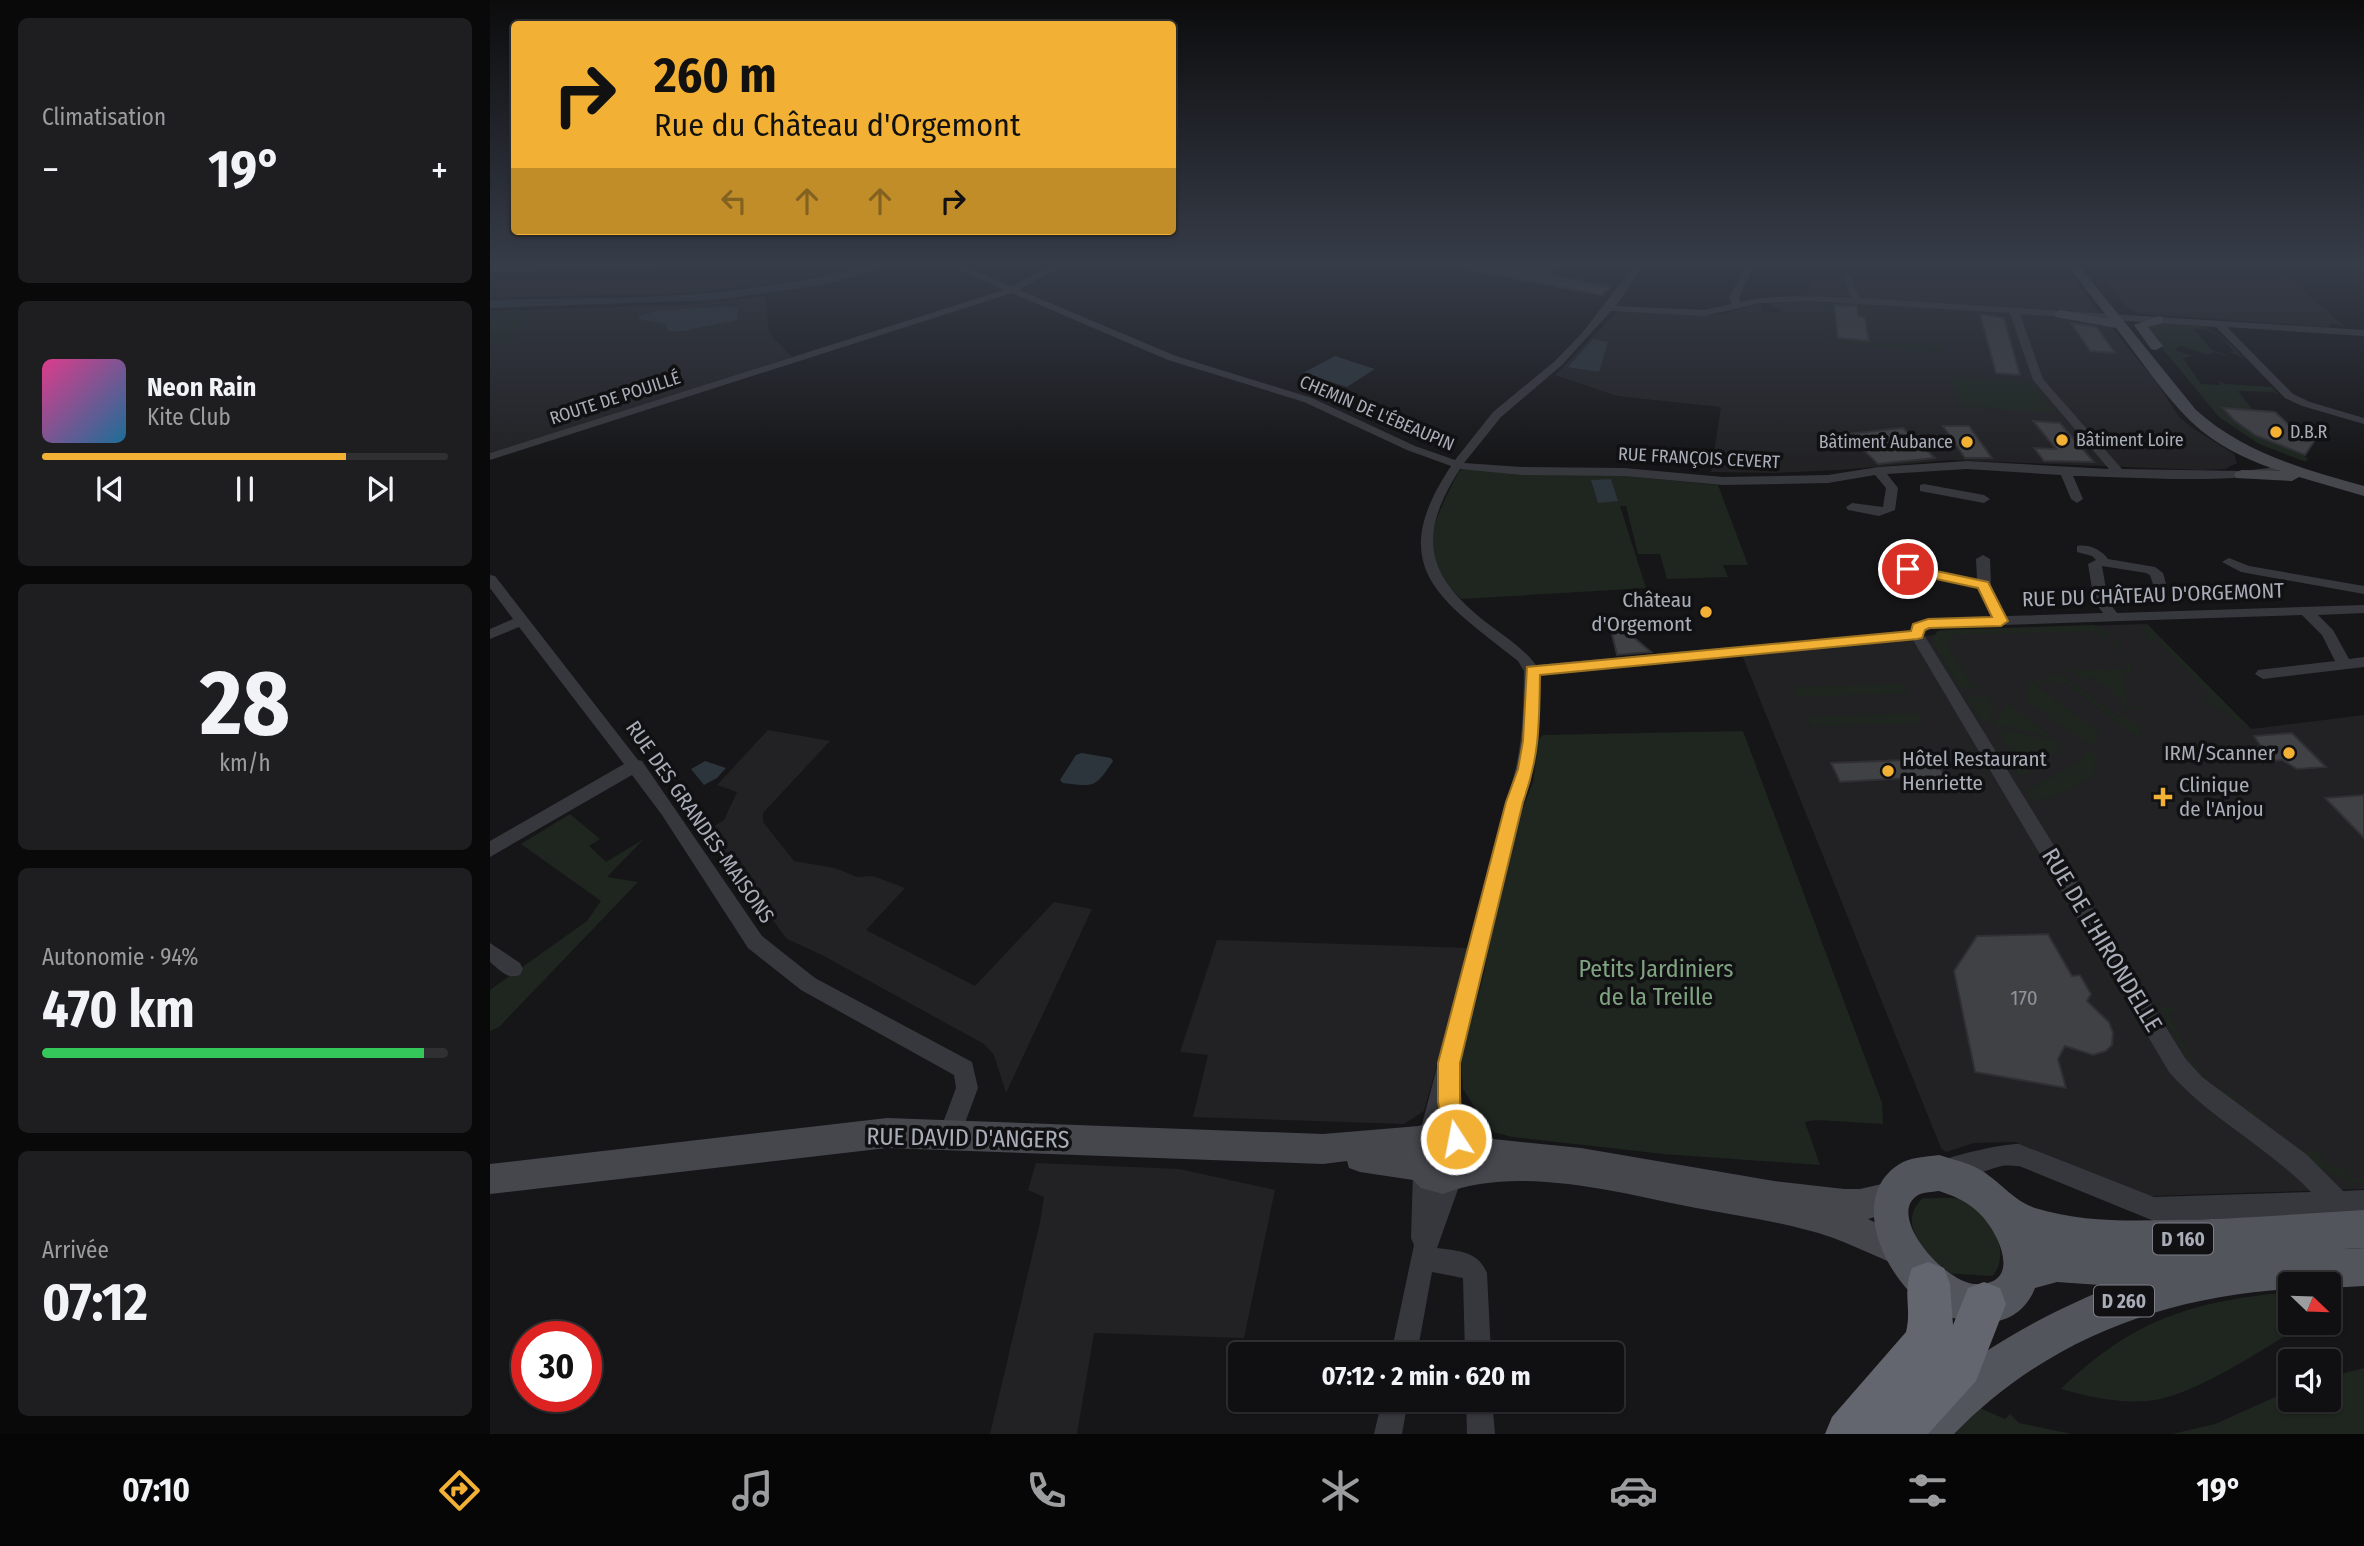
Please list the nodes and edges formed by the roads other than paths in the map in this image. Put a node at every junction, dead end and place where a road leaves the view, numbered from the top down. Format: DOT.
graph roads {
  1 [pos="890,329"];
  2 [pos="1101,329"];
  3 [pos="1590,329"];
  4 [pos="2020,329"];
  5 [pos="2128,329"];
  6 [pos="2131,329"];
  7 [pos="2143,329"];
  8 [pos="2224,329"];
  9 [pos="2290,329"];
  10 [pos="2364,334"];
  11 [pos="2151,348"];
  12 [pos="2364,421"];
  13 [pos="490,457"];
  14 [pos="2278,461"];
  15 [pos="1455,465"];
  16 [pos="1911,469"];
  17 [pos="1878,471"];
  18 [pos="2066,472"];
  19 [pos="2119,473"];
  20 [pos="2204,475"];
  21 [pos="2242,475"];
  22 [pos="2336,480"];
  23 [pos="2364,485"];
  24 [pos="1908,488"];
  25 [pos="2364,491"];
  26 [pos="1984,499"];
  27 [pos="2077,499"];
  28 [pos="1852,507"];
  29 [pos="2082,549"];
  30 [pos="1983,559"];
  31 [pos="2104,562"];
  32 [pos="2229,562"];
  33 [pos="1888,576"];
  34 [pos="490,579"];
  35 [pos="1984,584"];
  36 [pos="2159,584"];
  37 [pos="2364,590"];
  38 [pos="2364,609"];
  39 [pos="2306,611"];
  40 [pos="2113,617"];
  41 [pos="523,620"];
  42 [pos="2001,621"];
  43 [pos="490,634"];
  44 [pos="1917,635"];
  45 [pos="2364,662"];
  46 [pos="2344,664"];
  47 [pos="1532,670"];
  48 [pos="2263,674"];
  49 [pos="636,765"];
  50 [pos="493,844"];
  51 [pos="490,951"];
  52 [pos="513,970"];
  53 [pos="949,1136"];
  54 [pos="1440,1156"];
  55 [pos="490,1179"];
  56 [pos="1993,1191"];
  57 [pos="1895,1197"];
  58 [pos="2337,1202"];
  59 [pos="2364,1202"];
  60 [pos="2364,1229"];
  61 [pos="2364,1254"];
  62 [pos="1422,1256"];
  63 [pos="2364,1267"];
  64 [pos="1914,1268"];
  65 [pos="2022,1273"];
  66 [pos="1984,1304"];
  67 [pos="1406,1342"];
  68 [pos="1478,1342"];
  69 [pos="1393,1412"];
  70 [pos="1479,1412"];
  71 [pos="1388,1434"];
  72 [pos="1480,1434"];
  73 [pos="1849,1434"];
  74 [pos="1895,1434"];
  75 [pos="1924,1434"];
  1 -- 13 [label="street, ROUTE DE POUILLÉ"];
  2 -- 15 [label="street, CHEMIN DE L'ÉBEAUPIN"];
  3 -- 15 [label="street"];
  4 -- 19 [label="street"];
  5 -- 14 [label="street"];
  6 -- 11 [label="street"];
  7 -- 11 [label="street"];
  8 -- 12 [label="street"];
  9 -- 10 [label="street"];
  11 -- 14 [label="street"];
  14 -- 20 [label="street, RUE FRANÇOIS CEVERT"];
  14 -- 21 [label="street, RUE FRANÇOIS CEVERT"];
  14 -- 22 [label="street"];
  15 -- 17 [label="street, RUE FRANÇOIS CEVERT"];
  15 -- 47 [label="street"];
  16 -- 17 [label="street, RUE FRANÇOIS CEVERT"];
  16 -- 18 [label="street, RUE FRANÇOIS CEVERT"];
  16 -- 24 [label="street"];
  17 -- 24 [label="street"];
  18 -- 19 [label="street, RUE FRANÇOIS CEVERT"];
  18 -- 27 [label="street"];
  19 -- 20 [label="street, RUE FRANÇOIS CEVERT"];
  20 -- 21 [label="street, RUE FRANÇOIS CEVERT"];
  21 -- 22 [label="street"];
  22 -- 23 [label="street"];
  22 -- 25 [label="street"];
  24 -- 26 [label="street"];
  24 -- 28 [label="street"];
  29 -- 31 [label="street"];
  30 -- 35 [label="street"];
  31 -- 36 [label="street"];
  31 -- 40 [label="street"];
  32 -- 37 [label="street"];
  33 -- 35 [label="street"];
  34 -- 41 [label="street, RUE DES GRANDES-MAISONS"];
  35 -- 42 [label="street"];
  38 -- 39 [label="street, RUE DU CHÂTEAU D'ORGEMONT"];
  39 -- 40 [label="street, RUE DU CHÂTEAU D'ORGEMONT"];
  39 -- 46 [label="street"];
  40 -- 42 [label="street, RUE DU CHÂTEAU D'ORGEMONT"];
  41 -- 43 [label="street"];
  41 -- 49 [label="street, RUE DES GRANDES-MAISONS"];
  42 -- 44 [label="street, RUE DU CHÂTEAU D'ORGEMONT"];
  44 -- 47 [label="street, RUE DU CHÂTEAU D'ORGEMONT"];
  44 -- 58 [label="street, RUE DE L'HIRONDELLE"];
  45 -- 46 [label="street"];
  46 -- 48 [label="street"];
  47 -- 54 [label="street"];
  49 -- 50 [label="street"];
  49 -- 53 [label="street, RUE DES GRANDES-MAISONS"];
  51 -- 52 [label="street"];
  53 -- 54 [label="street, RUE DAVID D'ANGERS"];
  53 -- 55 [label="street, RUE DAVID D'ANGERS"];
  54 -- 57 [label="street"];
  54 -- 62 [label="street"];
  54 -- 64 [label="street"];
  56 -- 57 [label="main road"];
  56 -- 58 [label="street"];
  56 -- 60 [label="main road, D 160"];
  56 -- 65 [label="main road"];
  57 -- 64 [label="main road"];
  58 -- 59 [label="street"];
  61 -- 65 [label="main road, D 260"];
  62 -- 67 [label="street"];
  62 -- 68 [label="street"];
  63 -- 75 [label="main road, D 260"];
  64 -- 66 [label="main road"];
  64 -- 73 [label="highway"];
  65 -- 66 [label="main road"];
  66 -- 74 [label="highway"];
  69 -- 71 [label="street"];
  70 -- 72 [label="street"];
}
